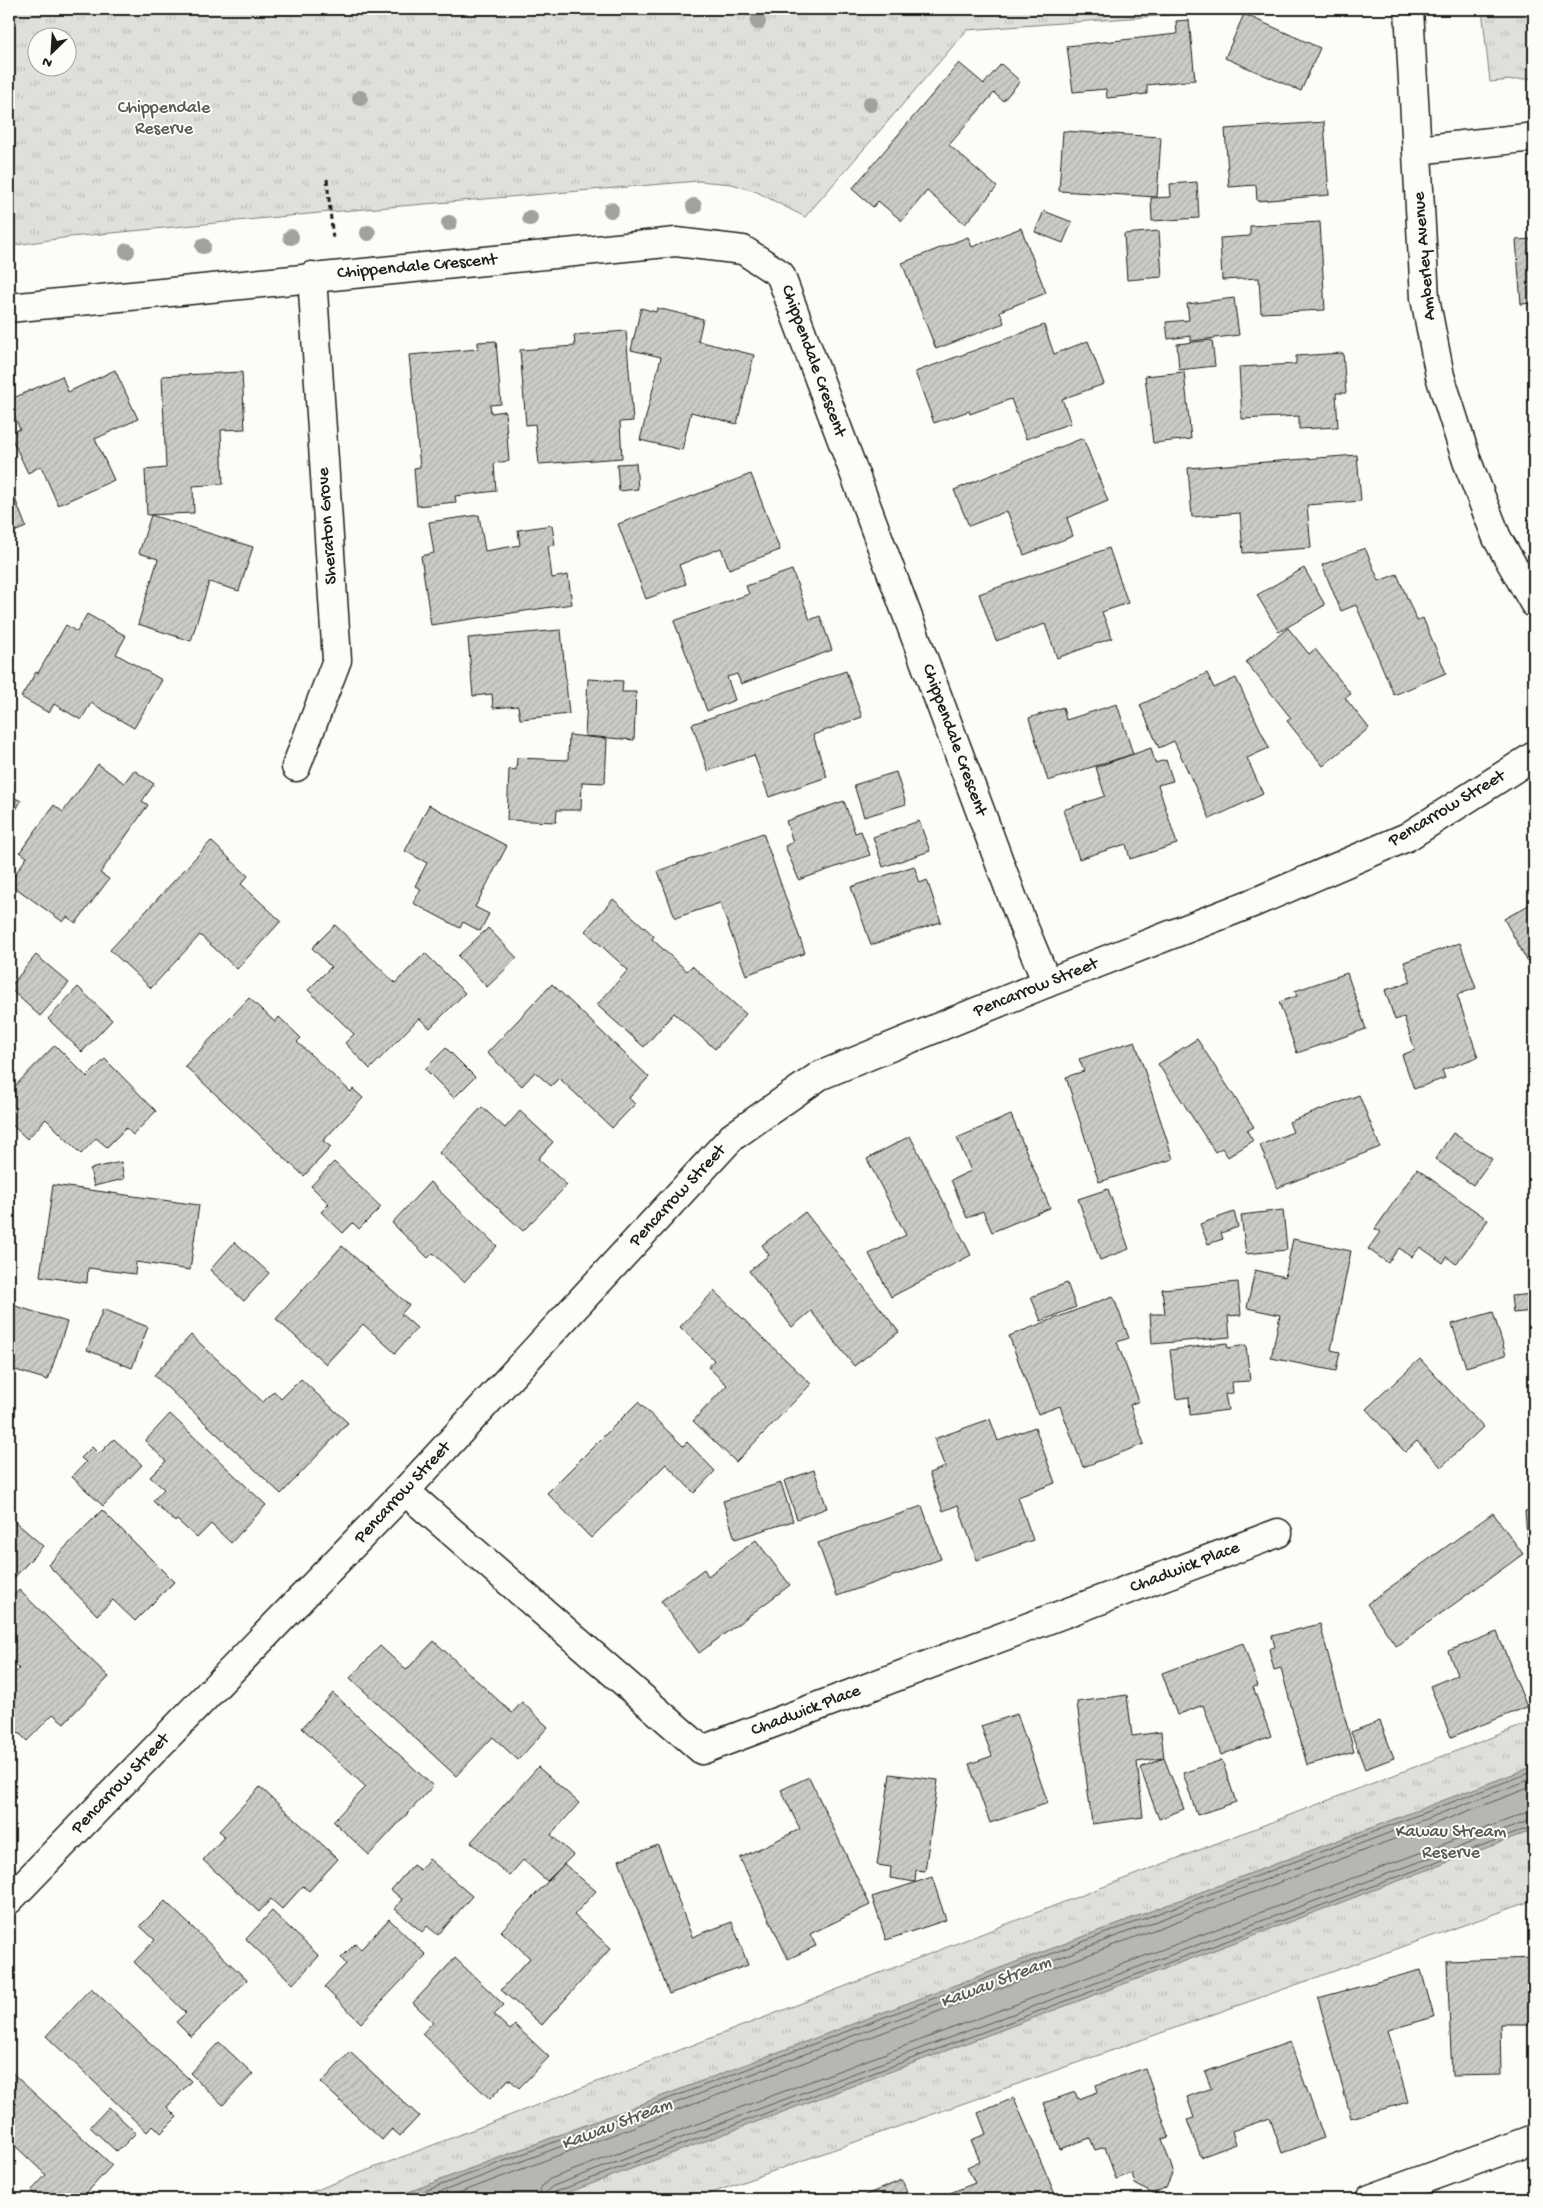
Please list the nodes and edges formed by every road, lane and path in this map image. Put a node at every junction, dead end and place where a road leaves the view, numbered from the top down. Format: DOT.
graph roads {
  1 [pos="1408,9"];
  2 [pos="1534,138"];
  3 [pos="1416,150"];
  4 [pos="327,179"];
  5 [pos="324,275"];
  6 [pos="9,308"];
  7 [pos="1534,603"];
  8 [pos="1534,756"];
  9 [pos="296,768"];
  10 [pos="1047,983"];
  11 [pos="405,1491"];
  12 [pos="1278,1533"];
  13 [pos="9,1900"];
  14 [pos="1534,2139"];
  15 [pos="1370,2199"];
  1 -- 3 [label="street, Amberley Avenue"];
  2 -- 3 [label="street"];
  3 -- 7 [label="street, Amberley Avenue"];
  4 -- 5 [label="path"];
  5 -- 6 [label="street, Chippendale Crescent"];
  5 -- 9 [label="street, Sheraton Grove"];
  5 -- 10 [label="street, Chippendale Crescent"];
  8 -- 10 [label="street, Pencarrow Street"];
  10 -- 11 [label="street, Pencarrow Street"];
  11 -- 12 [label="street, Chadwick Place"];
  11 -- 13 [label="street, Pencarrow Street"];
  14 -- 15 [label="street"];
}
